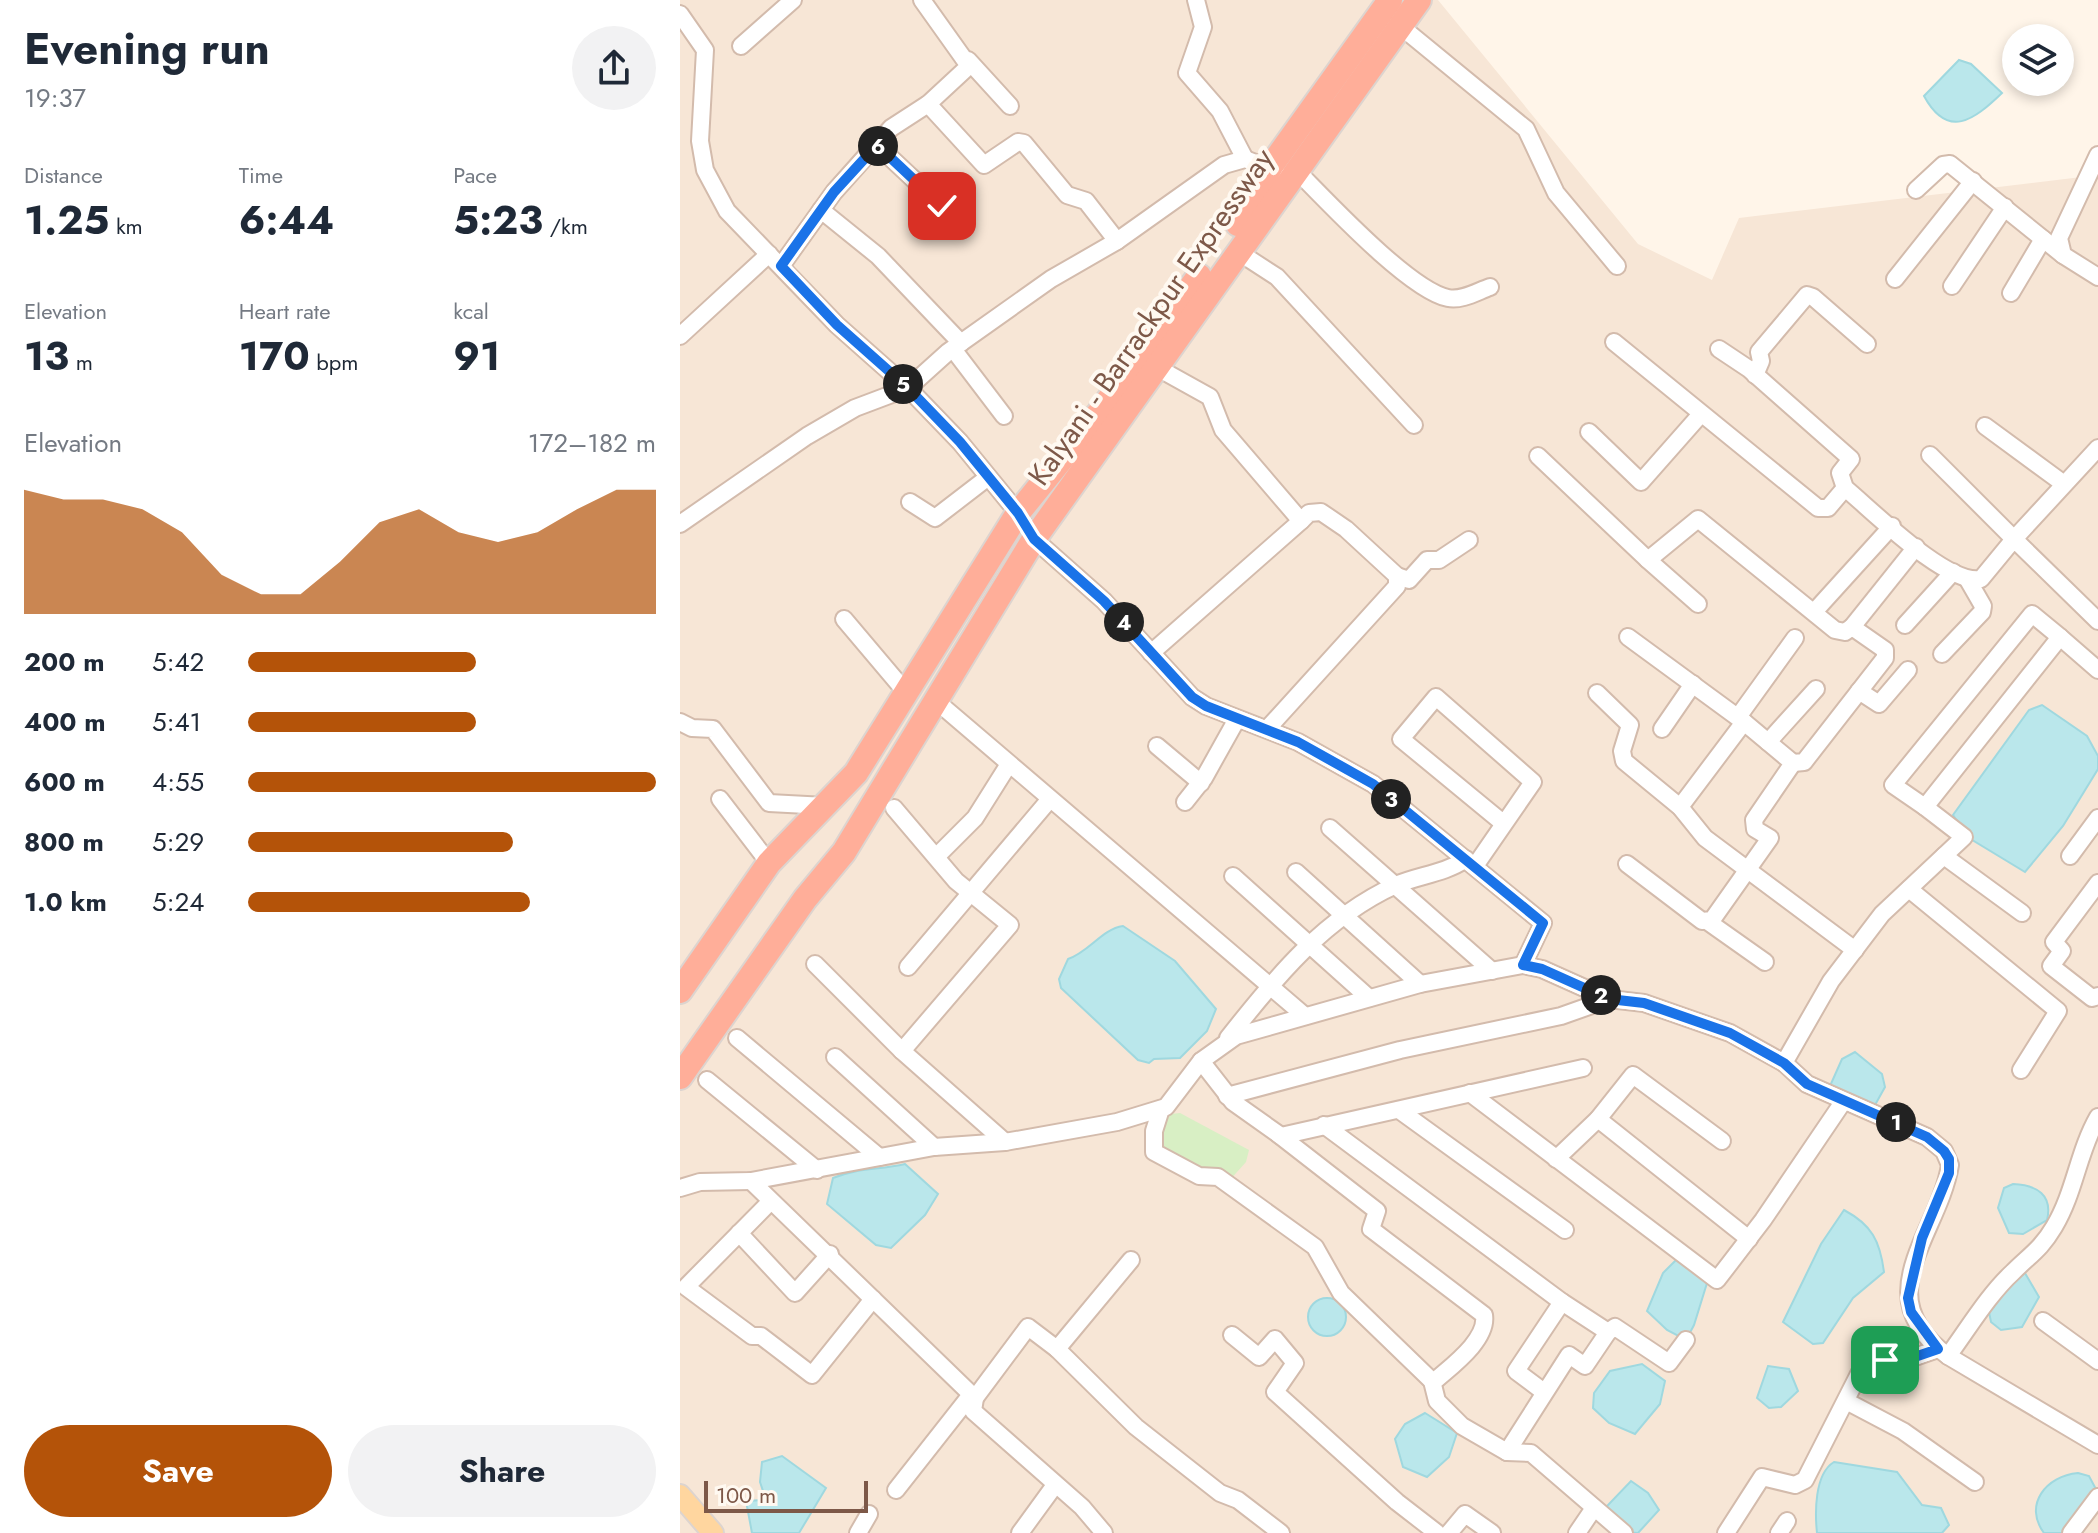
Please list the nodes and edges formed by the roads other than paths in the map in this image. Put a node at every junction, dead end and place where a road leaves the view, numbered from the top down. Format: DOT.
graph roads {
  1 [pos="793,0"];
  2 [pos="922,0"];
  3 [pos="1196,0"];
  4 [pos="1390,0"];
  5 [pos="1419,0"];
  6 [pos="680,14"];
  7 [pos="1399,25"];
  8 [pos="741,46"];
  9 [pos="968,60"];
  10 [pos="928,104"];
  11 [pos="1010,106"];
  12 [pos="877,145"];
  13 [pos="2098,155"];
  14 [pos="1245,159"];
  15 [pos="1285,172"];
  16 [pos="1973,181"];
  17 [pos="1916,190"];
  18 [pos="942,206"];
  19 [pos="2005,207"];
  20 [pos="821,210"];
  21 [pos="2043,239"];
  22 [pos="1117,241"];
  23 [pos="1237,251"];
  24 [pos="2063,255"];
  25 [pos="775,260"];
  26 [pos="1617,266"];
  27 [pos="2098,277"];
  28 [pos="1895,279"];
  29 [pos="1952,286"];
  30 [pos="1490,287"];
  31 [pos="2011,293"];
  32 [pos="680,336"];
  33 [pos="1614,342"];
  34 [pos="1867,344"];
  35 [pos="957,346"];
  36 [pos="1719,349"];
  37 [pos="1156,367"];
  38 [pos="1755,375"];
  39 [pos="908,388"];
  40 [pos="1701,414"];
  41 [pos="1004,416"];
  42 [pos="1414,425"];
  43 [pos="1985,426"];
  44 [pos="1589,432"];
  45 [pos="2098,448"];
  46 [pos="1930,455"];
  47 [pos="1538,456"];
  48 [pos="987,478"];
  49 [pos="2064,484"];
  50 [pos="1845,488"];
  51 [pos="910,502"];
  52 [pos="1018,513"];
  53 [pos="1301,521"];
  54 [pos="680,524"];
  55 [pos="1892,526"];
  56 [pos="1034,539"];
  57 [pos="2014,539"];
  58 [pos="1469,540"];
  59 [pos="1916,547"];
  60 [pos="1648,560"];
  61 [pos="1397,576"];
  62 [pos="1961,576"];
  63 [pos="1698,604"];
  64 [pos="1814,612"];
  65 [pos="844,619"];
  66 [pos="2098,621"];
  67 [pos="1905,625"];
  68 [pos="1852,627"];
  69 [pos="1628,637"];
  70 [pos="2060,637"];
  71 [pos="1795,638"];
  72 [pos="1151,653"];
  73 [pos="1942,654"];
  74 [pos="1908,670"];
  75 [pos="2098,670"];
  76 [pos="1693,684"];
  77 [pos="1816,689"];
  78 [pos="904,690"];
  79 [pos="1859,691"];
  80 [pos="1597,693"];
  81 [pos="935,700"];
  82 [pos="1237,719"];
  83 [pos="1741,719"];
  84 [pos="680,722"];
  85 [pos="1268,728"];
  86 [pos="1662,729"];
  87 [pos="1768,742"];
  88 [pos="1157,746"];
  89 [pos="1793,763"];
  90 [pos="1009,764"];
  91 [pos="1201,783"];
  92 [pos="720,799"];
  93 [pos="1050,799"];
  94 [pos="1185,802"];
  95 [pos="826,806"];
  96 [pos="1680,807"];
  97 [pos="1925,807"];
  98 [pos="894,808"];
  99 [pos="2098,818"];
  100 [pos="1503,823"];
  101 [pos="1330,828"];
  102 [pos="937,856"];
  103 [pos="1944,856"];
  104 [pos="2070,856"];
  105 [pos="769,863"];
  106 [pos="1470,863"];
  107 [pos="1627,864"];
  108 [pos="1749,868"];
  109 [pos="1296,872"];
  110 [pos="1233,876"];
  111 [pos="2098,883"];
  112 [pos="1397,884"];
  113 [pos="1909,889"];
  114 [pos="972,892"];
  115 [pos="2022,913"];
  116 [pos="1345,916"];
  117 [pos="1707,921"];
  118 [pos="1308,945"];
  119 [pos="1855,950"];
  120 [pos="1765,962"];
  121 [pos="815,964"];
  122 [pos="1523,965"];
  123 [pos="908,967"];
  124 [pos="2055,969"];
  125 [pos="1492,971"];
  126 [pos="1420,984"];
  127 [pos="1271,985"];
  128 [pos="680,991"];
  129 [pos="2035,992"];
  130 [pos="2098,996"];
  131 [pos="1369,998"];
  132 [pos="1609,999"];
  133 [pos="1305,1016"];
  134 [pos="737,1038"];
  135 [pos="1227,1039"];
  136 [pos="902,1051"];
  137 [pos="835,1057"];
  138 [pos="1201,1061"];
  139 [pos="1784,1063"];
  140 [pos="1583,1068"];
  141 [pos="2021,1070"];
  142 [pos="680,1077"];
  143 [pos="707,1080"];
  144 [pos="1470,1093"];
  145 [pos="1227,1096"];
  146 [pos="1843,1102"];
  147 [pos="1161,1109"];
  148 [pos="1399,1110"];
  149 [pos="2098,1117"];
  150 [pos="1598,1119"];
  151 [pos="1324,1125"];
  152 [pos="1278,1134"];
  153 [pos="1722,1141"];
  154 [pos="1005,1142"];
  155 [pos="934,1147"];
  156 [pos="879,1157"];
  157 [pos="1556,1159"];
  158 [pos="817,1170"];
  159 [pos="751,1181"];
  160 [pos="680,1188"];
  161 [pos="770,1202"];
  162 [pos="1565,1230"];
  163 [pos="739,1233"];
  164 [pos="1749,1239"];
  165 [pos="830,1254"];
  166 [pos="1131,1260"];
  167 [pos="873,1299"];
  168 [pos="1562,1302"];
  169 [pos="2043,1321"];
  170 [pos="1608,1332"];
  171 [pos="1232,1335"];
  172 [pos="1686,1340"];
  173 [pos="1057,1349"];
  174 [pos="1943,1353"];
  175 [pos="2098,1361"];
  176 [pos="1432,1381"];
  177 [pos="1544,1392"];
  178 [pos="972,1397"];
  179 [pos="1846,1401"];
  180 [pos="2098,1445"];
  181 [pos="1507,1452"];
  182 [pos="1975,1482"];
  183 [pos="1055,1485"];
  184 [pos="896,1490"];
  185 [pos="680,1495"];
  186 [pos="2098,1497"];
  187 [pos="1594,1508"];
  188 [pos="869,1514"];
  189 [pos="713,1533"];
  190 [pos="858,1533"];
  191 [pos="1020,1533"];
  192 [pos="1104,1533"];
  193 [pos="1281,1533"];
  194 [pos="1437,1533"];
  195 [pos="1449,1533"];
  196 [pos="1492,1533"];
  197 [pos="1577,1533"];
  198 [pos="1624,1533"];
  199 [pos="1726,1533"];
  200 [pos="2071,1533"];
  1 -- 8 [label="street"];
  2 -- 9 [label="street"];
  3 -- 14 [label="street"];
  4 -- 15 [label="highway"];
  5 -- 7 [label="highway, Kalyani - Barrackpur Expressway"];
  6 -- 25 [label="street"];
  7 -- 15 [label="highway, Kalyani - Barrackpur Expressway"];
  7 -- 26 [label="street"];
  9 -- 10 [label="street"];
  9 -- 11 [label="street"];
  10 -- 12 [label="street"];
  10 -- 22 [label="street"];
  12 -- 18 [label="street"];
  12 -- 20 [label="street"];
  13 -- 24 [label="street"];
  14 -- 15 [label="street"];
  14 -- 22 [label="street"];
  15 -- 23 [label="highway, Kalyani - Barrackpur Expressway"];
  15 -- 30 [label="street"];
  15 -- 52 [label="highway"];
  16 -- 17 [label="street"];
  16 -- 19 [label="street"];
  16 -- 28 [label="street"];
  19 -- 21 [label="street"];
  19 -- 29 [label="street"];
  20 -- 25 [label="street"];
  20 -- 35 [label="street"];
  21 -- 24 [label="street"];
  21 -- 31 [label="street"];
  22 -- 35 [label="street"];
  23 -- 37 [label="highway, Kalyani - Barrackpur Expressway"];
  23 -- 42 [label="street"];
  24 -- 27 [label="street"];
  25 -- 32 [label="street"];
  25 -- 39 [label="street"];
  33 -- 40 [label="street"];
  34 -- 38 [label="street"];
  35 -- 39 [label="street"];
  35 -- 41 [label="street"];
  36 -- 38 [label="street"];
  37 -- 53 [label="street"];
  37 -- 56 [label="highway, Kalyani - Barrackpur Expressway"];
  38 -- 50 [label="street"];
  39 -- 48 [label="street"];
  39 -- 54 [label="street"];
  40 -- 44 [label="street"];
  40 -- 50 [label="street"];
  43 -- 49 [label="street"];
  45 -- 49 [label="street"];
  46 -- 57 [label="street"];
  47 -- 60 [label="street"];
  48 -- 51 [label="street"];
  48 -- 52 [label="street"];
  49 -- 57 [label="street"];
  50 -- 55 [label="street"];
  52 -- 56 [label="street"];
  52 -- 78 [label="highway"];
  53 -- 61 [label="street"];
  53 -- 72 [label="street"];
  55 -- 59 [label="street"];
  55 -- 64 [label="street"];
  56 -- 72 [label="street"];
  56 -- 81 [label="highway, Kalyani - Barrackpur Expressway"];
  57 -- 62 [label="street"];
  57 -- 66 [label="street"];
  58 -- 61 [label="street"];
  59 -- 62 [label="street"];
  59 -- 68 [label="street"];
  60 -- 63 [label="street"];
  60 -- 64 [label="street"];
  61 -- 85 [label="street"];
  62 -- 67 [label="street"];
  62 -- 73 [label="street"];
  64 -- 68 [label="street"];
  65 -- 78 [label="street"];
  68 -- 79 [label="street"];
  69 -- 76 [label="street"];
  70 -- 75 [label="street"];
  70 -- 97 [label="street"];
  70 -- 97 [label="street"];
  71 -- 83 [label="street"];
  72 -- 82 [label="street"];
  74 -- 79 [label="street"];
  76 -- 83 [label="street"];
  76 -- 86 [label="street"];
  77 -- 87 [label="street"];
  78 -- 95 [label="highway"];
  79 -- 89 [label="street"];
  80 -- 96 [label="street"];
  81 -- 90 [label="street"];
  81 -- 142 [label="highway, Kalyani - Barrackpur Expressway"];
  82 -- 85 [label="street"];
  82 -- 91 [label="street"];
  83 -- 87 [label="street"];
  83 -- 96 [label="street"];
  84 -- 95 [label="street"];
  85 -- 106 [label="street"];
  87 -- 89 [label="street"];
  88 -- 91 [label="street"];
  89 -- 108 [label="street"];
  90 -- 93 [label="street"];
  90 -- 102 [label="street"];
  91 -- 94 [label="street"];
  92 -- 105 [label="street"];
  93 -- 114 [label="street"];
  93 -- 127 [label="street"];
  95 -- 105 [label="highway"];
  96 -- 108 [label="street"];
  97 -- 103 [label="street"];
  98 -- 102 [label="street"];
  99 -- 104 [label="street"];
  100 -- 100 [label="street"];
  100 -- 106 [label="street"];
  101 -- 112 [label="street"];
  102 -- 114 [label="street"];
  103 -- 113 [label="street"];
  103 -- 115 [label="street"];
  105 -- 128 [label="highway"];
  106 -- 112 [label="street"];
  106 -- 122 [label="street"];
  107 -- 117 [label="street"];
  108 -- 117 [label="street"];
  108 -- 119 [label="street"];
  109 -- 116 [label="street"];
  110 -- 118 [label="street"];
  111 -- 124 [label="street"];
  112 -- 116 [label="street"];
  112 -- 125 [label="street"];
  113 -- 119 [label="street"];
  113 -- 129 [label="street"];
  114 -- 123 [label="street"];
  114 -- 136 [label="street"];
  116 -- 118 [label="street"];
  116 -- 126 [label="street"];
  117 -- 120 [label="street"];
  118 -- 127 [label="street"];
  118 -- 131 [label="street"];
  119 -- 139 [label="street"];
  121 -- 136 [label="street"];
  122 -- 125 [label="street"];
  122 -- 132 [label="street"];
  124 -- 129 [label="street"];
  124 -- 130 [label="street"];
  125 -- 126 [label="street"];
  126 -- 131 [label="street"];
  127 -- 133 [label="street"];
  127 -- 135 [label="street"];
  129 -- 141 [label="street"];
  131 -- 133 [label="street"];
  132 -- 139 [label="street"];
  132 -- 145 [label="street"];
  133 -- 135 [label="street"];
  134 -- 156 [label="street"];
  135 -- 138 [label="street"];
  136 -- 154 [label="street"];
  137 -- 155 [label="street"];
  138 -- 145 [label="street"];
  138 -- 147 [label="street"];
  139 -- 146 [label="street"];
  140 -- 144 [label="street"];
  143 -- 158 [label="street"];
  144 -- 148 [label="street"];
  144 -- 157 [label="street"];
  145 -- 152 [label="street"];
  146 -- 164 [label="street"];
  146 -- 174 [label="street"];
  147 -- 154 [label="street"];
  147 -- 176 [label="street"];
  148 -- 151 [label="street"];
  148 -- 162 [label="street"];
  149 -- 174 [label="street"];
  150 -- 153 [label="street"];
  150 -- 157 [label="street"];
  150 -- 164 [label="street"];
  151 -- 152 [label="street"];
  151 -- 168 [label="street"];
  152 -- 176 [label="street"];
  154 -- 155 [label="street"];
  155 -- 156 [label="street"];
  156 -- 158 [label="street"];
  157 -- 164 [label="street"];
  158 -- 159 [label="street"];
  159 -- 160 [label="street"];
  159 -- 161 [label="street"];
  161 -- 163 [label="street"];
  161 -- 165 [label="street"];
  163 -- 165 [label="street"];
  163 -- 167 [label="street"];
  165 -- 167 [label="street"];
  166 -- 173 [label="street"];
  167 -- 178 [label="street"];
  168 -- 170 [label="street"];
  168 -- 177 [label="street"];
  169 -- 175 [label="street"];
  170 -- 172 [label="street"];
  170 -- 177 [label="street"];
  171 -- 194 [label="street"];
  173 -- 178 [label="street"];
  173 -- 193 [label="street"];
  174 -- 179 [label="street"];
  174 -- 180 [label="street"];
  176 -- 181 [label="street"];
  177 -- 181 [label="street"];
  178 -- 183 [label="street"];
  178 -- 184 [label="street"];
  179 -- 182 [label="street"];
  179 -- 199 [label="street"];
  181 -- 187 [label="street"];
  183 -- 191 [label="street"];
  183 -- 192 [label="street"];
  185 -- 189 [label="main road"];
  186 -- 200 [label="street"];
  187 -- 197 [label="street"];
  187 -- 198 [label="street"];
  188 -- 190 [label="street"];
  195 -- 196 [label="street"];
}
